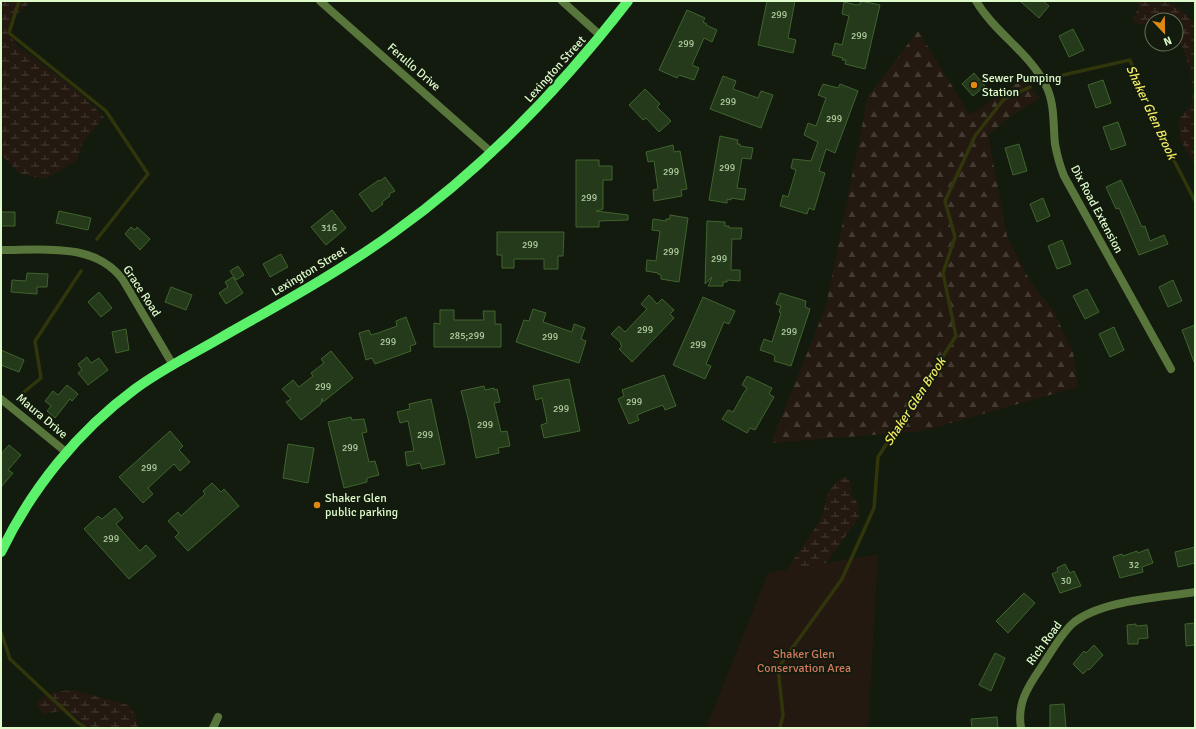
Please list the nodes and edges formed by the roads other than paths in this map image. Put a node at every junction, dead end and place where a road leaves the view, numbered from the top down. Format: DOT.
graph roads {
  1 [pos="320,1"];
  2 [pos="562,1"];
  3 [pos="628,1"];
  4 [pos="976,1"];
  5 [pos="601,36"];
  6 [pos="492,153"];
  7 [pos="1,250"];
  8 [pos="173,365"];
  9 [pos="1171,369"];
  10 [pos="1,399"];
  11 [pos="66,452"];
  12 [pos="1,552"];
  13 [pos="1195,592"];
  14 [pos="218,717"];
  15 [pos="213,728"];
  16 [pos="1021,728"];
  1 -- 6 [label="street, Ferullo Drive"];
  2 -- 5 [label="street"];
  3 -- 5 [label="main road, Lexington Street"];
  4 -- 9 [label="street, Dix Road Extension"];
  5 -- 6 [label="main road, Lexington Street"];
  6 -- 8 [label="main road, Lexington Street"];
  7 -- 8 [label="street, Grace Road"];
  8 -- 11 [label="main road, Lexington Street"];
  10 -- 11 [label="street, Maura Drive"];
  11 -- 12 [label="main road, Lexington Street"];
  13 -- 16 [label="street, Rich Road"];
  14 -- 15 [label="street"];
}
